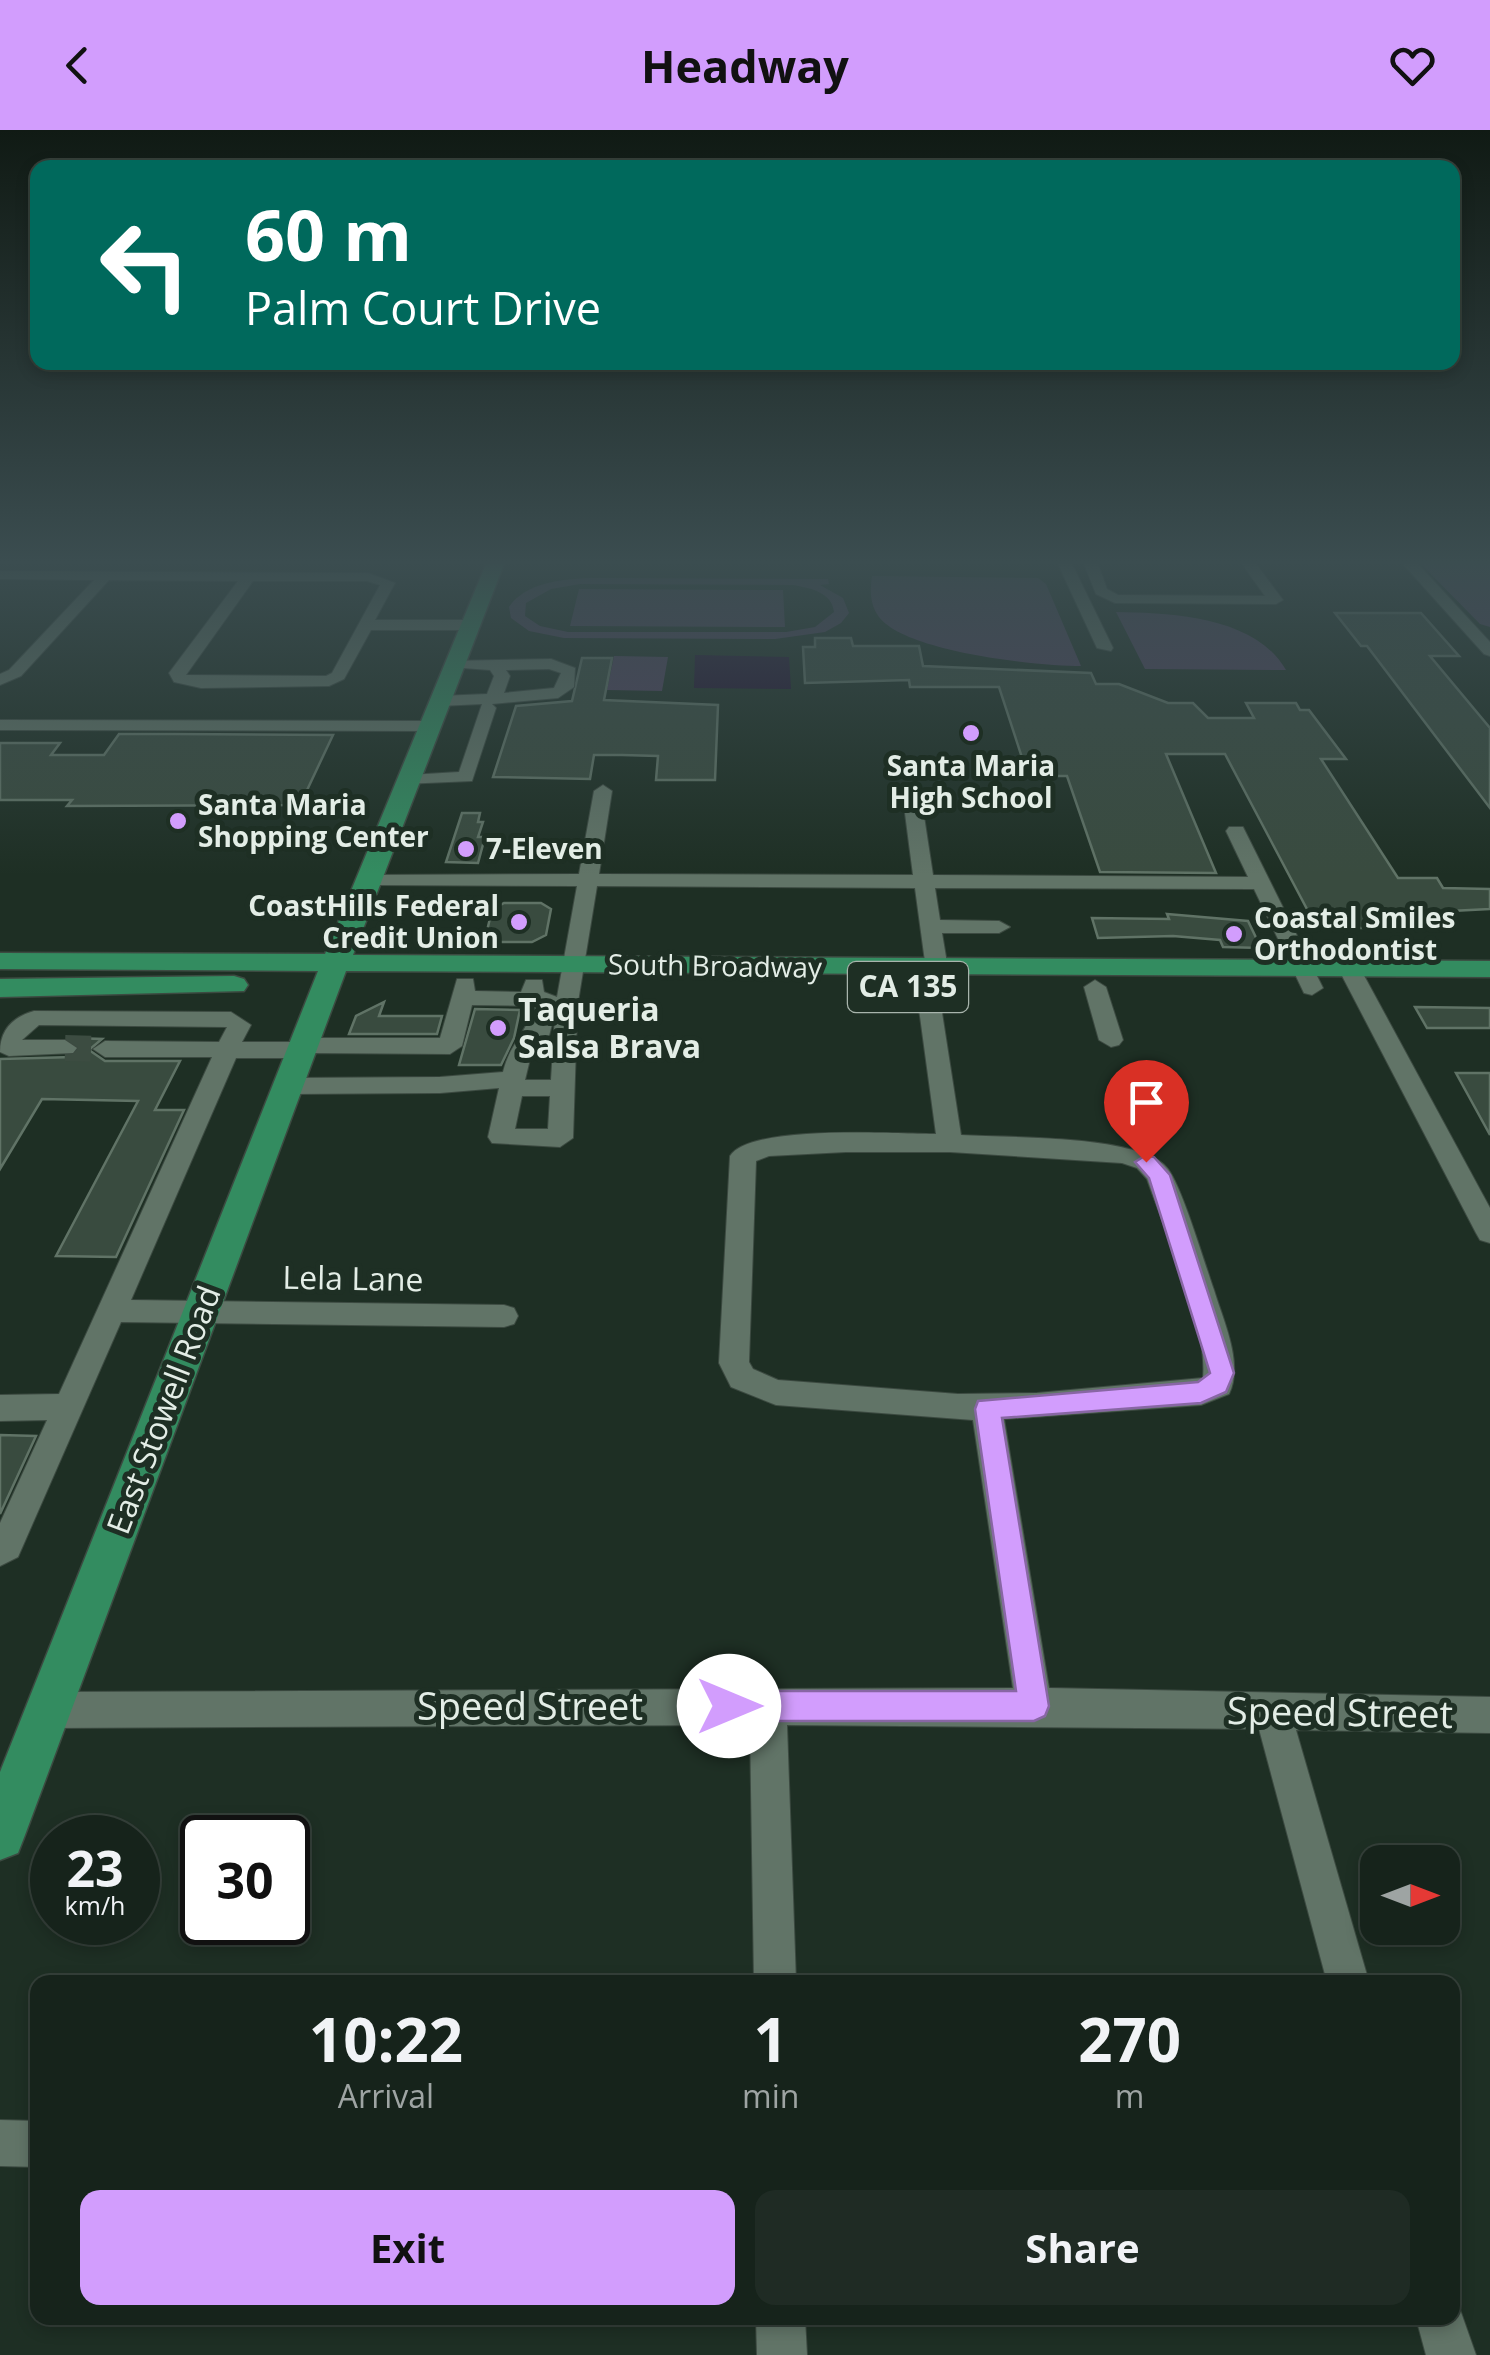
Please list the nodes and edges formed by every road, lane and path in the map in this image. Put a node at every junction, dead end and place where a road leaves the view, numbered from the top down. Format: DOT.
graph roads {
  1 [pos="182,668"];
  2 [pos="342,668"];
  3 [pos="453,668"];
  4 [pos="496,668"];
  5 [pos="560,668"];
  6 [pos="440,701"];
  7 [pos="491,704"];
  8 [pos="0,725"];
  9 [pos="430,726"];
  10 [pos="410,780"];
  11 [pos="910,790"];
  12 [pos="603,791"];
  13 [pos="1236,831"];
  14 [pos="369,879"];
  15 [pos="588,880"];
  16 [pos="924,882"];
  17 [pos="1262,884"];
  18 [pos="931,926"];
  19 [pos="999,927"];
  20 [pos="0,961"];
  21 [pos="1490,969"];
  22 [pos="331,973"];
  23 [pos="932,978"];
  24 [pos="1308,979"];
  25 [pos="1356,979"];
  26 [pos="1095,987"];
  27 [pos="0,988"];
  28 [pos="1490,988"];
  29 [pos="464,991"];
  30 [pos="532,992"];
  31 [pos="568,1000"];
  32 [pos="537,1036"];
  33 [pos="1111,1040"];
  34 [pos="4,1044"];
  35 [pos="65,1048"];
  36 [pos="105,1048"];
  37 [pos="228,1050"];
  38 [pos="297,1060"];
  39 [pos="513,1084"];
  40 [pos="562,1088"];
  41 [pos="950,1143"];
  42 [pos="1490,1232"];
  43 [pos="112,1312"];
  44 [pos="201,1312"];
  45 [pos="504,1316"];
  46 [pos="0,1408"];
  47 [pos="69,1408"];
  48 [pos="988,1409"];
  49 [pos="0,1551"];
  50 [pos="768,1706"];
  51 [pos="1034,1706"];
  52 [pos="49,1710"];
  53 [pos="1273,1713"];
  54 [pos="1490,1715"];
  55 [pos="0,1835"];
  56 [pos="775,1975"];
  57 [pos="1346,1975"];
  58 [pos="0,2143"];
  59 [pos="30,2144"];
  60 [pos="781,2325"];
  61 [pos="1442,2325"];
  62 [pos="782,2355"];
  63 [pos="1450,2355"];
  1 -- 2 [label="street"];
  3 -- 6 [label="main road, East Stowell Road"];
  4 -- 7 [label="street"];
  5 -- 7 [label="street"];
  6 -- 7 [label="street"];
  6 -- 9 [label="main road, East Stowell Road"];
  7 -- 10 [label="street"];
  8 -- 9 [label="street"];
  9 -- 10 [label="main road, East Stowell Road"];
  10 -- 14 [label="main road, East Stowell Road"];
  11 -- 16 [label="street"];
  12 -- 15 [label="street"];
  13 -- 17 [label="street"];
  14 -- 15 [label="street"];
  14 -- 22 [label="main road, East Stowell Road"];
  15 -- 16 [label="street"];
  15 -- 31 [label="street"];
  16 -- 17 [label="street"];
  16 -- 18 [label="street"];
  17 -- 24 [label="street"];
  18 -- 19 [label="street"];
  18 -- 23 [label="street"];
  20 -- 22 [label="main road, South Broadway / CA 135"];
  21 -- 25 [label="main road, South Broadway / CA 135"];
  22 -- 27 [label="main road, South Broadway / CA 135"];
  22 -- 29 [label="main road, South Broadway / CA 135"];
  22 -- 31 [label="main road, South Broadway / CA 135"];
  22 -- 38 [label="main road, East Stowell Road"];
  23 -- 24 [label="main road, South Broadway / CA 135"];
  23 -- 26 [label="main road, South Broadway / CA 135"];
  23 -- 31 [label="main road, South Broadway / CA 135"];
  23 -- 41 [label="street"];
  24 -- 25 [label="main road, South Broadway / CA 135"];
  24 -- 26 [label="main road, South Broadway / CA 135"];
  25 -- 28 [label="main road, South Broadway / CA 135"];
  25 -- 42 [label="street"];
  26 -- 33 [label="street"];
  29 -- 30 [label="main road, South Broadway / CA 135"];
  29 -- 38 [label="street"];
  30 -- 31 [label="main road, South Broadway / CA 135"];
  30 -- 32 [label="street"];
  31 -- 32 [label="street"];
  31 -- 40 [label="street"];
  32 -- 39 [label="street"];
  34 -- 35 [label="street"];
  34 -- 37 [label="street"];
  36 -- 37 [label="street"];
  37 -- 38 [label="street"];
  37 -- 43 [label="street"];
  38 -- 39 [label="street"];
  38 -- 44 [label="main road, East Stowell Road"];
  39 -- 40 [label="street"];
  39 -- 40 [label="street"];
  41 -- 48 [label="street"];
  41 -- 48 [label="street"];
  43 -- 44 [label="street, Lela Lane"];
  43 -- 47 [label="street"];
  44 -- 45 [label="street, Lela Lane"];
  44 -- 52 [label="main road, East Stowell Road"];
  46 -- 47 [label="street"];
  47 -- 49 [label="street"];
  48 -- 51 [label="street"];
  50 -- 51 [label="street, Speed Street"];
  50 -- 52 [label="street, Speed Street"];
  50 -- 56 [label="street"];
  51 -- 53 [label="street, Speed Street"];
  52 -- 55 [label="main road, East Stowell Road"];
  53 -- 54 [label="street, Speed Street"];
  53 -- 57 [label="street"];
  58 -- 59 [label="street"];
  60 -- 62 [label="street"];
  61 -- 63 [label="street"];
}
